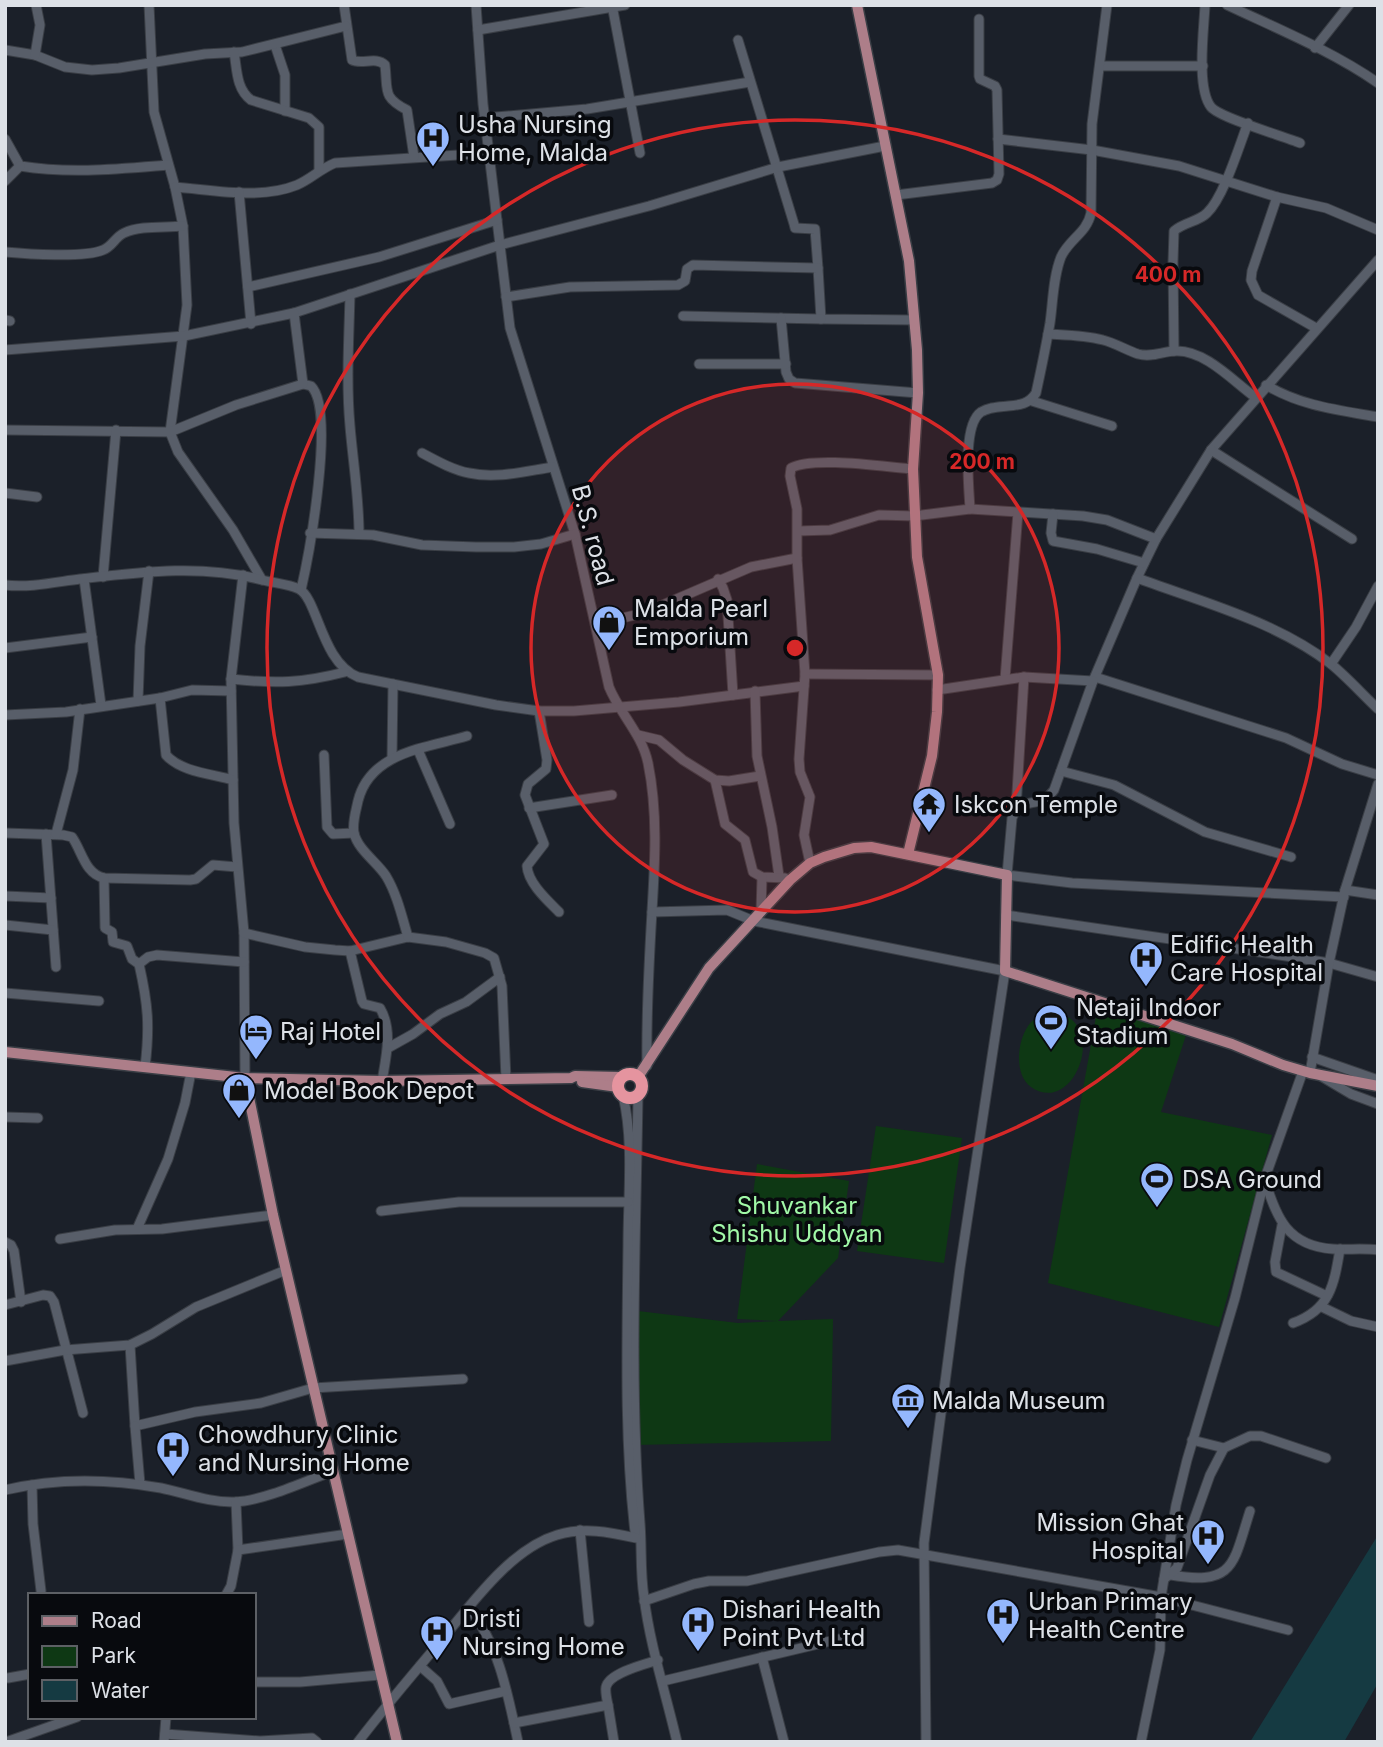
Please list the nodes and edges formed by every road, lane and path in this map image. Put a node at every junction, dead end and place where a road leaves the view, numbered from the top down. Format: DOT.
graph roads {
  1 [pos="36,5"];
  2 [pos="149,5"];
  3 [pos="344,5"];
  4 [pos="477,5"];
  5 [pos="625,5"];
  6 [pos="857,5"];
  7 [pos="1108,5"];
  8 [pos="1205,5"];
  9 [pos="1227,5"];
  10 [pos="1349,5"];
  11 [pos="612,6"];
  12 [pos="979,19"];
  13 [pos="346,26"];
  14 [pos="478,30"];
  15 [pos="738,40"];
  16 [pos="275,45"];
  17 [pos="1315,48"];
  18 [pos="5,50"];
  19 [pos="234,52"];
  20 [pos="35,55"];
  21 [pos="151,61"];
  22 [pos="1101,66"];
  23 [pos="1203,66"];
  24 [pos="750,82"];
  25 [pos="1378,83"];
  26 [pos="630,102"];
  27 [pos="285,111"];
  28 [pos="484,118"];
  29 [pos="1248,123"];
  30 [pos="5,139"];
  31 [pos="998,139"];
  32 [pos="1300,143"];
  33 [pos="886,146"];
  34 [pos="1092,150"];
  35 [pos="489,153"];
  36 [pos="640,153"];
  37 [pos="414,157"];
  38 [pos="168,165"];
  39 [pos="20,166"];
  40 [pos="778,167"];
  41 [pos="319,170"];
  42 [pos="1226,180"];
  43 [pos="5,181"];
  44 [pos="175,187"];
  45 [pos="239,192"];
  46 [pos="896,195"];
  47 [pos="1277,197"];
  48 [pos="497,220"];
  49 [pos="183,226"];
  50 [pos="1378,230"];
  51 [pos="500,245"];
  52 [pos="5,252"];
  53 [pos="1378,260"];
  54 [pos="818,268"];
  55 [pos="1374,273"];
  56 [pos="248,287"];
  57 [pos="350,294"];
  58 [pos="506,297"];
  59 [pos="294,313"];
  60 [pos="683,316"];
  61 [pos="781,318"];
  62 [pos="821,319"];
  63 [pos="914,320"];
  64 [pos="251,324"];
  65 [pos="1316,328"];
  66 [pos="1048,334"];
  67 [pos="184,336"];
  68 [pos="5,350"];
  69 [pos="1174,351"];
  70 [pos="699,364"];
  71 [pos="786,364"];
  72 [pos="303,384"];
  73 [pos="1266,385"];
  74 [pos="918,393"];
  75 [pos="1255,397"];
  76 [pos="1032,401"];
  77 [pos="1378,417"];
  78 [pos="1112,426"];
  79 [pos="5,430"];
  80 [pos="116,430"];
  81 [pos="170,432"];
  82 [pos="1211,450"];
  83 [pos="422,453"];
  84 [pos="553,467"];
  85 [pos="913,469"];
  86 [pos="5,493"];
  87 [pos="37,497"];
  88 [pos="970,509"];
  89 [pos="1018,512"];
  90 [pos="1053,514"];
  91 [pos="914,516"];
  92 [pos="798,531"];
  93 [pos="310,533"];
  94 [pos="359,534"];
  95 [pos="575,534"];
  96 [pos="1156,539"];
  97 [pos="1352,539"];
  98 [pos="797,558"];
  99 [pos="1144,563"];
  100 [pos="149,571"];
  101 [pos="243,575"];
  102 [pos="103,577"];
  103 [pos="1137,578"];
  104 [pos="84,579"];
  105 [pos="718,579"];
  106 [pos="262,580"];
  107 [pos="5,585"];
  108 [pos="1378,586"];
  109 [pos="301,590"];
  110 [pos="596,624"];
  111 [pos="92,637"];
  112 [pos="5,648"];
  113 [pos="1331,664"];
  114 [pos="345,672"];
  115 [pos="805,674"];
  116 [pos="938,675"];
  117 [pos="1024,677"];
  118 [pos="231,679"];
  119 [pos="1005,679"];
  120 [pos="1094,679"];
  121 [pos="393,684"];
  122 [pos="804,686"];
  123 [pos="937,690"];
  124 [pos="231,691"];
  125 [pos="755,691"];
  126 [pos="733,695"];
  127 [pos="160,698"];
  128 [pos="138,701"];
  129 [pos="101,705"];
  130 [pos="617,706"];
  131 [pos="80,709"];
  132 [pos="1378,709"];
  133 [pos="539,711"];
  134 [pos="5,715"];
  135 [pos="467,736"];
  136 [pos="638,736"];
  137 [pos="418,750"];
  138 [pos="324,755"];
  139 [pos="392,757"];
  140 [pos="1061,771"];
  141 [pos="1378,775"];
  142 [pos="760,776"];
  143 [pos="233,780"];
  144 [pos="715,780"];
  145 [pos="1378,784"];
  146 [pos="612,795"];
  147 [pos="529,808"];
  148 [pos="1016,809"];
  149 [pos="450,824"];
  150 [pos="5,833"];
  151 [pos="354,833"];
  152 [pos="46,834"];
  153 [pos="56,834"];
  154 [pos="908,854"];
  155 [pos="1291,857"];
  156 [pos="810,863"];
  157 [pos="237,867"];
  158 [pos="1007,876"];
  159 [pos="762,877"];
  160 [pos="104,878"];
  161 [pos="784,878"];
  162 [pos="1345,893"];
  163 [pos="1378,895"];
  164 [pos="5,896"];
  165 [pos="51,898"];
  166 [pos="559,912"];
  167 [pos="652,912"];
  168 [pos="1006,915"];
  169 [pos="757,916"];
  170 [pos="5,925"];
  171 [pos="53,930"];
  172 [pos="244,933"];
  173 [pos="408,937"];
  174 [pos="351,951"];
  175 [pos="244,962"];
  176 [pos="1329,963"];
  177 [pos="139,964"];
  178 [pos="56,967"];
  179 [pos="1005,971"];
  180 [pos="500,977"];
  181 [pos="1378,977"];
  182 [pos="5,993"];
  183 [pos="99,1001"];
  184 [pos="387,1048"];
  185 [pos="5,1052"];
  186 [pos="1312,1057"];
  187 [pos="145,1067"];
  188 [pos="191,1072"];
  189 [pos="1310,1073"];
  190 [pos="245,1078"];
  191 [pos="642,1078"];
  192 [pos="506,1079"];
  193 [pos="382,1081"];
  194 [pos="1375,1083"];
  195 [pos="621,1087"];
  196 [pos="1378,1104"];
  197 [pos="5,1117"];
  198 [pos="38,1118"];
  199 [pos="1265,1178"];
  200 [pos="628,1202"];
  201 [pos="381,1211"];
  202 [pos="273,1215"];
  203 [pos="1282,1225"];
  204 [pos="137,1229"];
  205 [pos="60,1239"];
  206 [pos="5,1242"];
  207 [pos="1340,1249"];
  208 [pos="1378,1251"];
  209 [pos="286,1270"];
  210 [pos="1327,1296"];
  211 [pos="21,1302"];
  212 [pos="5,1305"];
  213 [pos="1322,1307"];
  214 [pos="1293,1323"];
  215 [pos="1378,1327"];
  216 [pos="130,1345"];
  217 [pos="65,1350"];
  218 [pos="5,1362"];
  219 [pos="463,1379"];
  220 [pos="313,1388"];
  221 [pos="83,1413"];
  222 [pos="135,1426"];
  223 [pos="1192,1440"];
  224 [pos="1224,1448"];
  225 [pos="1326,1458"];
  226 [pos="333,1471"];
  227 [pos="32,1485"];
  228 [pos="140,1485"];
  229 [pos="5,1490"];
  230 [pos="236,1502"];
  231 [pos="1250,1511"];
  232 [pos="580,1530"];
  233 [pos="348,1534"];
  234 [pos="636,1538"];
  235 [pos="239,1550"];
  236 [pos="640,1550"];
  237 [pos="924,1555"];
  238 [pos="1168,1577"];
  239 [pos="41,1591"];
  240 [pos="227,1593"];
  241 [pos="1161,1597"];
  242 [pos="644,1601"];
  243 [pos="469,1608"];
  244 [pos="589,1622"];
  245 [pos="1288,1630"];
  246 [pos="839,1639"];
  247 [pos="762,1657"];
  248 [pos="658,1660"];
  249 [pos="420,1666"];
  250 [pos="28,1674"];
  251 [pos="380,1675"];
  252 [pos="8,1678"];
  253 [pos="663,1681"];
  254 [pos="256,1682"];
  255 [pos="506,1691"];
  256 [pos="387,1703"];
  257 [pos="608,1705"];
  258 [pos="71,1719"];
  259 [pos="166,1719"];
  260 [pos="514,1723"];
  261 [pos="165,1738"];
  262 [pos="6,1742"];
  263 [pos="317,1742"];
  264 [pos="358,1742"];
  265 [pos="397,1742"];
  266 [pos="518,1742"];
  267 [pos="614,1742"];
  268 [pos="677,1742"];
  269 [pos="784,1742"];
  270 [pos="926,1742"];
  271 [pos="1141,1742"];
  1 -- 20 [label="street"];
  2 -- 21 [label="street"];
  3 -- 13 [label="street"];
  4 -- 14 [label="street, B.S. road"];
  5 -- 11 [label="street"];
  6 -- 33 [label="main road"];
  7 -- 22 [label="street"];
  8 -- 23 [label="street"];
  9 -- 17 [label="street"];
  10 -- 17 [label="street"];
  11 -- 14 [label="street"];
  11 -- 26 [label="street"];
  12 -- 31 [label="street"];
  13 -- 16 [label="street"];
  13 -- 37 [label="street"];
  14 -- 28 [label="street, B.S. road"];
  15 -- 24 [label="street"];
  16 -- 19 [label="street"];
  16 -- 27 [label="street"];
  17 -- 25 [label="street"];
  18 -- 20 [label="street"];
  19 -- 21 [label="street"];
  19 -- 27 [label="street"];
  20 -- 21 [label="street"];
  21 -- 38 [label="street"];
  22 -- 23 [label="street"];
  22 -- 34 [label="street"];
  23 -- 29 [label="street"];
  24 -- 26 [label="street"];
  24 -- 40 [label="street"];
  26 -- 28 [label="street"];
  26 -- 36 [label="street"];
  27 -- 41 [label="street"];
  28 -- 35 [label="street, B.S. road"];
  29 -- 32 [label="street"];
  29 -- 42 [label="street"];
  30 -- 39 [label="street"];
  31 -- 34 [label="street"];
  31 -- 46 [label="street"];
  33 -- 40 [label="street"];
  33 -- 46 [label="main road"];
  34 -- 42 [label="street"];
  34 -- 66 [label="street"];
  35 -- 37 [label="street"];
  35 -- 48 [label="street, B.S. road"];
  37 -- 41 [label="street"];
  38 -- 39 [label="street"];
  38 -- 44 [label="street"];
  39 -- 43 [label="street"];
  40 -- 51 [label="street"];
  40 -- 54 [label="street"];
  41 -- 45 [label="street"];
  42 -- 47 [label="street"];
  42 -- 69 [label="street"];
  44 -- 45 [label="street"];
  44 -- 49 [label="street"];
  45 -- 56 [label="street"];
  46 -- 63 [label="main road"];
  47 -- 50 [label="street"];
  47 -- 65 [label="street"];
  48 -- 51 [label="street, B.S. road"];
  48 -- 56 [label="street"];
  49 -- 52 [label="street"];
  49 -- 67 [label="street"];
  51 -- 57 [label="street"];
  51 -- 58 [label="street, B.S. road"];
  53 -- 55 [label="street"];
  54 -- 58 [label="street"];
  54 -- 62 [label="street"];
  55 -- 65 [label="street"];
  56 -- 64 [label="street"];
  57 -- 59 [label="street"];
  57 -- 94 [label="street"];
  58 -- 84 [label="street, B.S. road"];
  59 -- 64 [label="street"];
  59 -- 72 [label="street"];
  60 -- 61 [label="street"];
  61 -- 62 [label="street"];
  61 -- 71 [label="street"];
  62 -- 63 [label="street"];
  63 -- 74 [label="main road"];
  64 -- 67 [label="street"];
  65 -- 73 [label="street"];
  66 -- 69 [label="street"];
  66 -- 76 [label="street"];
  67 -- 68 [label="street"];
  67 -- 81 [label="street"];
  69 -- 75 [label="street"];
  70 -- 71 [label="street"];
  71 -- 74 [label="street"];
  72 -- 81 [label="street"];
  72 -- 93 [label="street"];
  73 -- 75 [label="street"];
  73 -- 77 [label="street"];
  74 -- 85 [label="main road"];
  75 -- 82 [label="street"];
  76 -- 78 [label="street"];
  76 -- 88 [label="street"];
  79 -- 80 [label="street"];
  80 -- 81 [label="street"];
  80 -- 102 [label="street"];
  81 -- 106 [label="street"];
  82 -- 96 [label="street"];
  82 -- 97 [label="street"];
  83 -- 84 [label="street"];
  84 -- 95 [label="street, B.S. road"];
  85 -- 91 [label="main road"];
  85 -- 92 [label="street"];
  86 -- 87 [label="street"];
  88 -- 89 [label="street"];
  88 -- 91 [label="street"];
  89 -- 90 [label="street"];
  89 -- 119 [label="street"];
  90 -- 96 [label="street"];
  90 -- 99 [label="street"];
  91 -- 92 [label="street"];
  91 -- 116 [label="main road"];
  92 -- 98 [label="street"];
  93 -- 94 [label="street"];
  93 -- 109 [label="street"];
  94 -- 95 [label="street"];
  95 -- 110 [label="street, B.S. road"];
  96 -- 99 [label="street"];
  98 -- 105 [label="street"];
  98 -- 115 [label="street"];
  99 -- 103 [label="street"];
  100 -- 101 [label="street"];
  100 -- 102 [label="street"];
  100 -- 128 [label="street"];
  101 -- 106 [label="street"];
  101 -- 118 [label="street"];
  102 -- 104 [label="street"];
  103 -- 113 [label="street"];
  103 -- 120 [label="street"];
  104 -- 107 [label="street"];
  104 -- 111 [label="street"];
  105 -- 110 [label="street"];
  105 -- 126 [label="street"];
  106 -- 109 [label="street"];
  108 -- 113 [label="street"];
  109 -- 114 [label="street"];
  110 -- 130 [label="street, B.S. road"];
  111 -- 112 [label="street"];
  111 -- 129 [label="street"];
  113 -- 132 [label="street"];
  114 -- 118 [label="street"];
  114 -- 121 [label="street"];
  115 -- 116 [label="street"];
  115 -- 122 [label="street"];
  116 -- 123 [label="main road"];
  117 -- 119 [label="street"];
  117 -- 120 [label="street"];
  117 -- 148 [label="street"];
  118 -- 124 [label="street"];
  119 -- 123 [label="street"];
  120 -- 140 [label="street"];
  120 -- 141 [label="street"];
  121 -- 133 [label="street"];
  121 -- 139 [label="street"];
  122 -- 125 [label="street"];
  122 -- 156 [label="street"];
  123 -- 154 [label="main road"];
  124 -- 127 [label="street"];
  124 -- 143 [label="street"];
  125 -- 126 [label="street"];
  125 -- 142 [label="street"];
  126 -- 130 [label="street"];
  127 -- 128 [label="street"];
  127 -- 143 [label="street"];
  128 -- 129 [label="street"];
  129 -- 131 [label="street"];
  130 -- 133 [label="street"];
  130 -- 136 [label="street, B.S. road"];
  131 -- 134 [label="street"];
  131 -- 153 [label="street"];
  133 -- 147 [label="street"];
  135 -- 137 [label="street"];
  136 -- 144 [label="street"];
  136 -- 167 [label="street, B.S. road"];
  137 -- 139 [label="street"];
  137 -- 149 [label="street"];
  138 -- 151 [label="street"];
  139 -- 151 [label="street"];
  140 -- 148 [label="street"];
  140 -- 155 [label="street"];
  142 -- 144 [label="street"];
  142 -- 161 [label="street"];
  143 -- 157 [label="street"];
  144 -- 159 [label="street"];
  145 -- 162 [label="street"];
  146 -- 147 [label="street"];
  147 -- 166 [label="street"];
  148 -- 158 [label="street"];
  150 -- 152 [label="street"];
  151 -- 173 [label="street"];
  152 -- 153 [label="street"];
  152 -- 165 [label="street"];
  153 -- 160 [label="street"];
  154 -- 156 [label="main road"];
  154 -- 158 [label="main road"];
  156 -- 161 [label="main road"];
  157 -- 160 [label="street"];
  157 -- 172 [label="street"];
  158 -- 162 [label="street"];
  158 -- 168 [label="main road"];
  159 -- 161 [label="street"];
  159 -- 169 [label="street"];
  160 -- 177 [label="street"];
  161 -- 169 [label="main road"];
  162 -- 163 [label="street"];
  162 -- 176 [label="street"];
  164 -- 165 [label="street"];
  165 -- 171 [label="street"];
  167 -- 169 [label="street"];
  167 -- 191 [label="street, B.S. road"];
  168 -- 176 [label="street"];
  168 -- 179 [label="main road"];
  169 -- 179 [label="street"];
  169 -- 191 [label="main road"];
  170 -- 171 [label="street"];
  171 -- 178 [label="street"];
  172 -- 174 [label="street"];
  172 -- 175 [label="street"];
  173 -- 174 [label="street"];
  173 -- 180 [label="street"];
  174 -- 184 [label="street"];
  175 -- 177 [label="street"];
  175 -- 190 [label="street"];
  176 -- 181 [label="street"];
  176 -- 186 [label="street"];
  177 -- 187 [label="street"];
  179 -- 189 [label="main road"];
  179 -- 237 [label="street"];
  180 -- 184 [label="street"];
  180 -- 192 [label="street"];
  182 -- 183 [label="street"];
  184 -- 193 [label="street"];
  185 -- 187 [label="main road"];
  186 -- 189 [label="street"];
  186 -- 194 [label="street"];
  187 -- 188 [label="main road"];
  188 -- 190 [label="main road"];
  188 -- 204 [label="street"];
  189 -- 194 [label="main road"];
  189 -- 196 [label="street"];
  189 -- 199 [label="street"];
  190 -- 193 [label="main road"];
  190 -- 202 [label="main road"];
  191 -- 195 [label="highway"];
  191 -- 195 [label="highway"];
  191 -- 236 [label="street, B.S. road"];
  192 -- 193 [label="main road"];
  192 -- 195 [label="main road"];
  195 -- 200 [label="street"];
  197 -- 198 [label="street"];
  199 -- 203 [label="street"];
  199 -- 223 [label="street"];
  200 -- 201 [label="street"];
  200 -- 234 [label="street"];
  202 -- 204 [label="street"];
  202 -- 209 [label="main road"];
  203 -- 207 [label="street"];
  203 -- 210 [label="street"];
  204 -- 205 [label="street"];
  206 -- 211 [label="street"];
  207 -- 208 [label="street"];
  207 -- 210 [label="street"];
  209 -- 216 [label="street"];
  209 -- 220 [label="main road"];
  210 -- 213 [label="street"];
  211 -- 212 [label="street"];
  211 -- 217 [label="street"];
  213 -- 214 [label="street"];
  213 -- 215 [label="street"];
  216 -- 217 [label="street"];
  216 -- 222 [label="street"];
  217 -- 218 [label="street"];
  217 -- 221 [label="street"];
  219 -- 220 [label="street"];
  220 -- 222 [label="street"];
  220 -- 226 [label="main road"];
  222 -- 228 [label="street"];
  223 -- 224 [label="street"];
  223 -- 238 [label="street"];
  224 -- 225 [label="street"];
  224 -- 238 [label="street"];
  226 -- 230 [label="street"];
  226 -- 233 [label="main road"];
  227 -- 228 [label="street"];
  227 -- 229 [label="street"];
  227 -- 239 [label="street"];
  228 -- 230 [label="street"];
  230 -- 235 [label="street"];
  231 -- 238 [label="street"];
  232 -- 234 [label="street"];
  232 -- 243 [label="street"];
  232 -- 244 [label="street"];
  233 -- 235 [label="street"];
  233 -- 251 [label="main road"];
  234 -- 236 [label="street"];
  235 -- 240 [label="street"];
  236 -- 242 [label="street"];
  237 -- 241 [label="street"];
  237 -- 242 [label="street"];
  237 -- 270 [label="street"];
  238 -- 241 [label="street"];
  241 -- 245 [label="street"];
  241 -- 271 [label="street"];
  242 -- 248 [label="street"];
  243 -- 249 [label="street"];
  243 -- 255 [label="street"];
  246 -- 247 [label="street"];
  247 -- 253 [label="street"];
  247 -- 269 [label="street"];
  248 -- 253 [label="street"];
  248 -- 257 [label="street"];
  249 -- 255 [label="street"];
  249 -- 256 [label="street"];
  250 -- 252 [label="street"];
  251 -- 254 [label="street"];
  251 -- 256 [label="main road"];
  253 -- 268 [label="street"];
  255 -- 260 [label="street"];
  256 -- 264 [label="street"];
  256 -- 265 [label="main road"];
  257 -- 260 [label="street"];
  257 -- 267 [label="street"];
  258 -- 262 [label="street"];
  259 -- 261 [label="street"];
  260 -- 266 [label="street"];
  261 -- 263 [label="street"];
}
